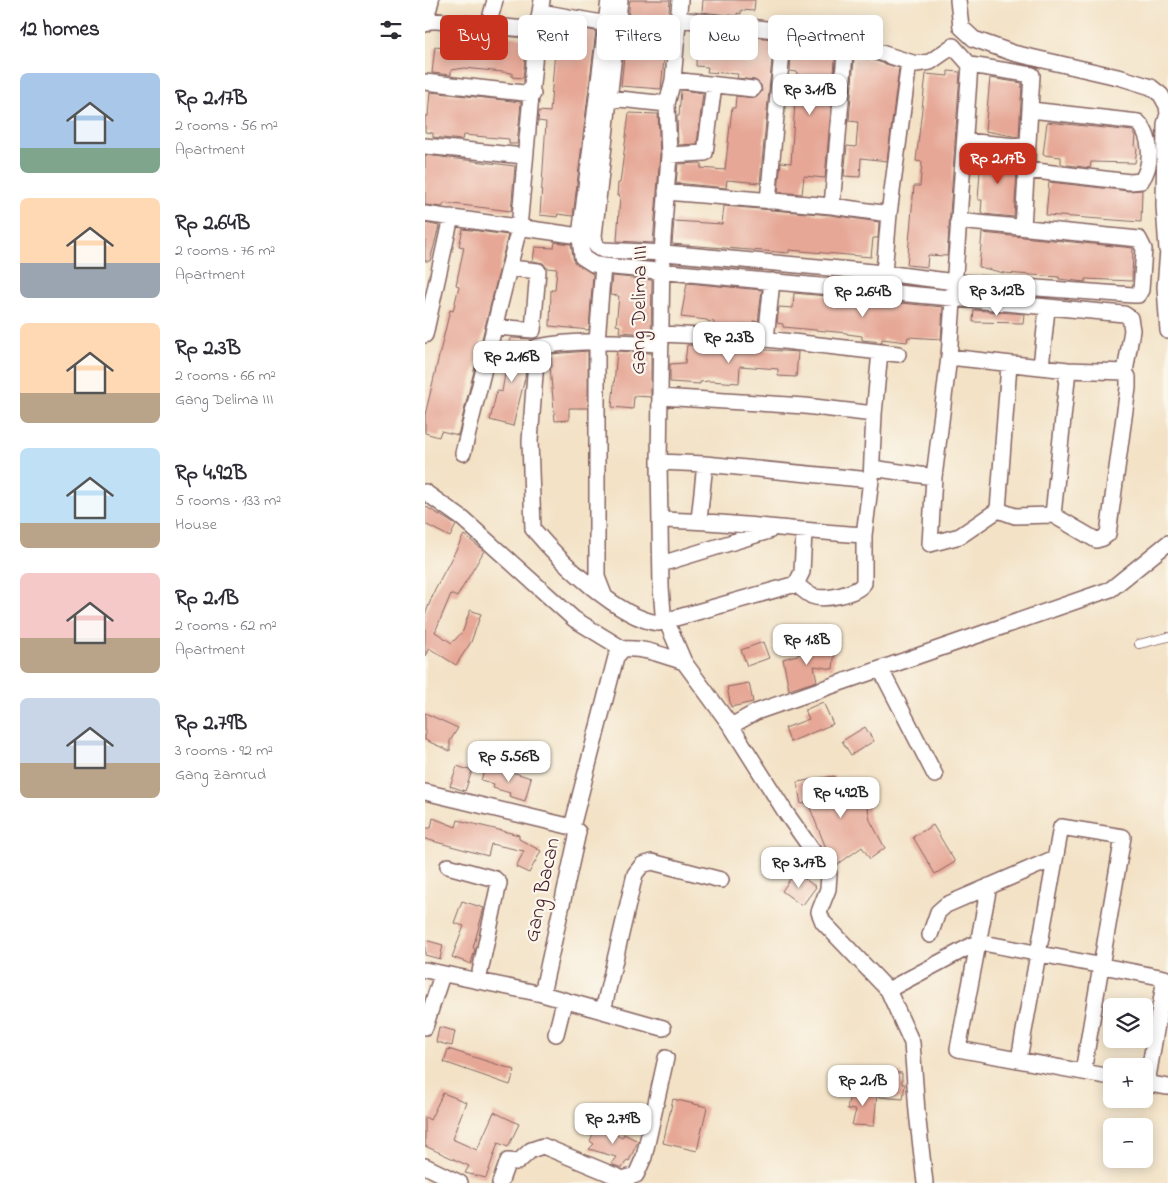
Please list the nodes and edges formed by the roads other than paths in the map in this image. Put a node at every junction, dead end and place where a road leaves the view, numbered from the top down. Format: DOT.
graph roads {
  1 [pos="431,0"];
  2 [pos="495,0"];
  3 [pos="609,0"];
  4 [pos="620,0"];
  5 [pos="680,0"];
  6 [pos="958,0"];
  7 [pos="542,6"];
  8 [pos="491,15"];
  9 [pos="608,15"];
  10 [pos="678,15"];
  11 [pos="680,19"];
  12 [pos="597,21"];
  13 [pos="425,22"];
  14 [pos="440,23"];
  15 [pos="768,29"];
  16 [pos="967,35"];
  17 [pos="953,46"];
  18 [pos="883,54"];
  19 [pos="535,60"];
  20 [pos="603,60"];
  21 [pos="675,60"];
  22 [pos="781,60"];
  23 [pos="844,60"];
  24 [pos="909,62"];
  25 [pos="971,65"];
  26 [pos="673,80"];
  27 [pos="425,82"];
  28 [pos="714,85"];
  29 [pos="753,89"];
  30 [pos="533,94"];
  31 [pos="610,98"];
  32 [pos="667,104"];
  33 [pos="1168,106"];
  34 [pos="1031,110"];
  35 [pos="1168,114"];
  36 [pos="965,141"];
  37 [pos="425,146"];
  38 [pos="1026,147"];
  39 [pos="669,155"];
  40 [pos="524,156"];
  41 [pos="1027,170"];
  42 [pos="666,192"];
  43 [pos="768,201"];
  44 [pos="832,206"];
  45 [pos="425,214"];
  46 [pos="889,214"];
  47 [pos="451,218"];
  48 [pos="958,221"];
  49 [pos="1023,227"];
  50 [pos="519,228"];
  51 [pos="581,236"];
  52 [pos="1168,250"];
  53 [pos="662,253"];
  54 [pos="603,266"];
  55 [pos="510,268"];
  56 [pos="663,270"];
  57 [pos="884,273"];
  58 [pos="771,281"];
  59 [pos="955,282"];
  60 [pos="953,299"];
  61 [pos="1047,309"];
  62 [pos="496,327"];
  63 [pos="1168,332"];
  64 [pos="425,335"];
  65 [pos="661,339"];
  66 [pos="766,339"];
  67 [pos="597,341"];
  68 [pos="880,352"];
  69 [pos="898,354"];
  70 [pos="949,357"];
  71 [pos="1009,365"];
  72 [pos="1041,366"];
  73 [pos="1068,370"];
  74 [pos="1125,372"];
  75 [pos="660,397"];
  76 [pos="874,414"];
  77 [pos="463,453"];
  78 [pos="659,462"];
  79 [pos="705,464"];
  80 [pos="871,474"];
  81 [pos="934,477"];
  82 [pos="425,492"];
  83 [pos="998,510"];
  84 [pos="1053,515"];
  85 [pos="660,520"];
  86 [pos="699,520"];
  87 [pos="774,529"];
  88 [pos="804,532"];
  89 [pos="864,535"];
  90 [pos="1168,543"];
  91 [pos="661,564"];
  92 [pos="796,584"];
  93 [pos="605,596"];
  94 [pos="666,622"];
  95 [pos="1168,637"];
  96 [pos="1139,644"];
  97 [pos="623,649"];
  98 [pos="684,662"];
  99 [pos="881,670"];
  100 [pos="731,726"];
  101 [pos="935,775"];
  102 [pos="425,792"];
  103 [pos="572,827"];
  104 [pos="1055,858"];
  105 [pos="448,866"];
  106 [pos="721,880"];
  107 [pos="989,886"];
  108 [pos="930,935"];
  109 [pos="978,942"];
  110 [pos="1038,954"];
  111 [pos="1101,966"];
  112 [pos="425,970"];
  113 [pos="442,975"];
  114 [pos="478,981"];
  115 [pos="887,990"];
  116 [pos="542,994"];
  117 [pos="564,1002"];
  118 [pos="603,1011"];
  119 [pos="425,1027"];
  120 [pos="663,1028"];
  121 [pos="556,1034"];
  122 [pos="666,1058"];
  123 [pos="1150,1058"];
  124 [pos="1019,1059"];
  125 [pos="1083,1072"];
  126 [pos="1103,1076"];
  127 [pos="1153,1084"];
  128 [pos="1168,1087"];
  129 [pos="425,1166"];
  130 [pos="460,1183"];
  131 [pos="500,1183"];
  132 [pos="925,1183"];
  1 -- 13 [label="street"];
  2 -- 8 [label="street"];
  3 -- 9 [label="street"];
  4 -- 31 [label="street"];
  5 -- 10 [label="street, Gang Delima III"];
  6 -- 16 [label="street"];
  7 -- 12 [label="street"];
  11 -- 15 [label="street"];
  13 -- 14 [label="street"];
  16 -- 17 [label="street"];
  16 -- 33 [label="street"];
  17 -- 24 [label="street"];
  17 -- 25 [label="street"];
  18 -- 24 [label="street"];
  19 -- 30 [label="street"];
  20 -- 51 [label="street"];
  21 -- 26 [label="street, Gang Delima III"];
  22 -- 43 [label="street"];
  23 -- 44 [label="street"];
  24 -- 46 [label="street"];
  25 -- 34 [label="street"];
  25 -- 36 [label="street"];
  26 -- 28 [label="street"];
  26 -- 32 [label="street, Gang Delima III"];
  27 -- 30 [label="street"];
  28 -- 29 [label="street"];
  28 -- 39 [label="street"];
  30 -- 40 [label="street"];
  31 -- 32 [label="street"];
  31 -- 53 [label="street"];
  32 -- 39 [label="street, Gang Delima III"];
  33 -- 35 [label="street"];
  34 -- 38 [label="street"];
  34 -- 41 [label="street"];
  35 -- 52 [label="street"];
  36 -- 38 [label="street"];
  36 -- 48 [label="street"];
  37 -- 40 [label="street"];
  38 -- 41 [label="street"];
  39 -- 42 [label="street, Gang Delima III"];
  40 -- 50 [label="street"];
  41 -- 49 [label="street"];
  42 -- 43 [label="street"];
  42 -- 53 [label="street, Gang Delima III"];
  43 -- 44 [label="street"];
  44 -- 46 [label="street"];
  45 -- 47 [label="street"];
  46 -- 57 [label="street"];
  47 -- 50 [label="street"];
  47 -- 64 [label="street"];
  48 -- 49 [label="street"];
  48 -- 59 [label="street"];
  49 -- 59 [label="street"];
  50 -- 51 [label="street"];
  50 -- 55 [label="street"];
  51 -- 54 [label="street"];
  52 -- 63 [label="street"];
  53 -- 56 [label="street, Gang Delima III"];
  53 -- 57 [label="street"];
  54 -- 56 [label="street"];
  54 -- 67 [label="street"];
  55 -- 62 [label="street"];
  55 -- 62 [label="street"];
  56 -- 58 [label="street"];
  56 -- 65 [label="street, Gang Delima III"];
  57 -- 59 [label="street"];
  58 -- 60 [label="street"];
  58 -- 66 [label="street"];
  59 -- 60 [label="street"];
  60 -- 61 [label="street"];
  60 -- 70 [label="street"];
  61 -- 72 [label="street"];
  61 -- 74 [label="street"];
  62 -- 77 [label="street"];
  65 -- 66 [label="street"];
  65 -- 67 [label="street"];
  65 -- 75 [label="street, Gang Delima III"];
  66 -- 68 [label="street"];
  67 -- 93 [label="street"];
  67 -- 93 [label="street"];
  68 -- 69 [label="street"];
  68 -- 76 [label="street"];
  70 -- 71 [label="street"];
  70 -- 81 [label="street"];
  71 -- 72 [label="street"];
  71 -- 83 [label="street"];
  72 -- 73 [label="street"];
  73 -- 74 [label="street"];
  73 -- 84 [label="street"];
  74 -- 84 [label="street"];
  75 -- 76 [label="street"];
  75 -- 78 [label="street, Gang Delima III"];
  76 -- 80 [label="street"];
  78 -- 79 [label="street"];
  78 -- 85 [label="street, Gang Delima III"];
  79 -- 80 [label="street"];
  79 -- 86 [label="street"];
  80 -- 81 [label="street"];
  80 -- 89 [label="street"];
  81 -- 83 [label="street"];
  82 -- 97 [label="street"];
  83 -- 84 [label="street"];
  85 -- 86 [label="street"];
  85 -- 91 [label="street, Gang Delima III"];
  86 -- 87 [label="street"];
  87 -- 88 [label="street"];
  87 -- 91 [label="street"];
  88 -- 89 [label="street"];
  88 -- 92 [label="street"];
  89 -- 92 [label="street"];
  90 -- 99 [label="street"];
  91 -- 94 [label="street, Gang Delima III"];
  92 -- 94 [label="street"];
  93 -- 94 [label="street"];
  94 -- 98 [label="street, Gang Delima III"];
  95 -- 96 [label="lane"];
  97 -- 98 [label="street"];
  97 -- 103 [label="street"];
  98 -- 100 [label="street, Gang Delima III"];
  99 -- 100 [label="street"];
  99 -- 101 [label="street"];
  100 -- 115 [label="street, Gang Delima III"];
  102 -- 103 [label="street, Gang Bacan"];
  103 -- 116 [label="street, Gang Bacan"];
  104 -- 107 [label="street"];
  104 -- 110 [label="street"];
  104 -- 111 [label="street"];
  105 -- 114 [label="street"];
  106 -- 118 [label="street"];
  107 -- 108 [label="street"];
  107 -- 109 [label="street"];
  109 -- 110 [label="street"];
  109 -- 115 [label="street"];
  109 -- 124 [label="street"];
  110 -- 111 [label="street"];
  110 -- 124 [label="street"];
  111 -- 123 [label="street"];
  111 -- 125 [label="street"];
  112 -- 113 [label="street"];
  113 -- 114 [label="street"];
  113 -- 119 [label="street"];
  114 -- 116 [label="street"];
  115 -- 132 [label="street, Gang Delima III"];
  116 -- 117 [label="street"];
  117 -- 118 [label="street"];
  117 -- 121 [label="street"];
  118 -- 120 [label="street"];
  122 -- 131 [label="street"];
  124 -- 125 [label="street"];
  125 -- 126 [label="street"];
  127 -- 128 [label="street"];
  129 -- 130 [label="street"];
}
